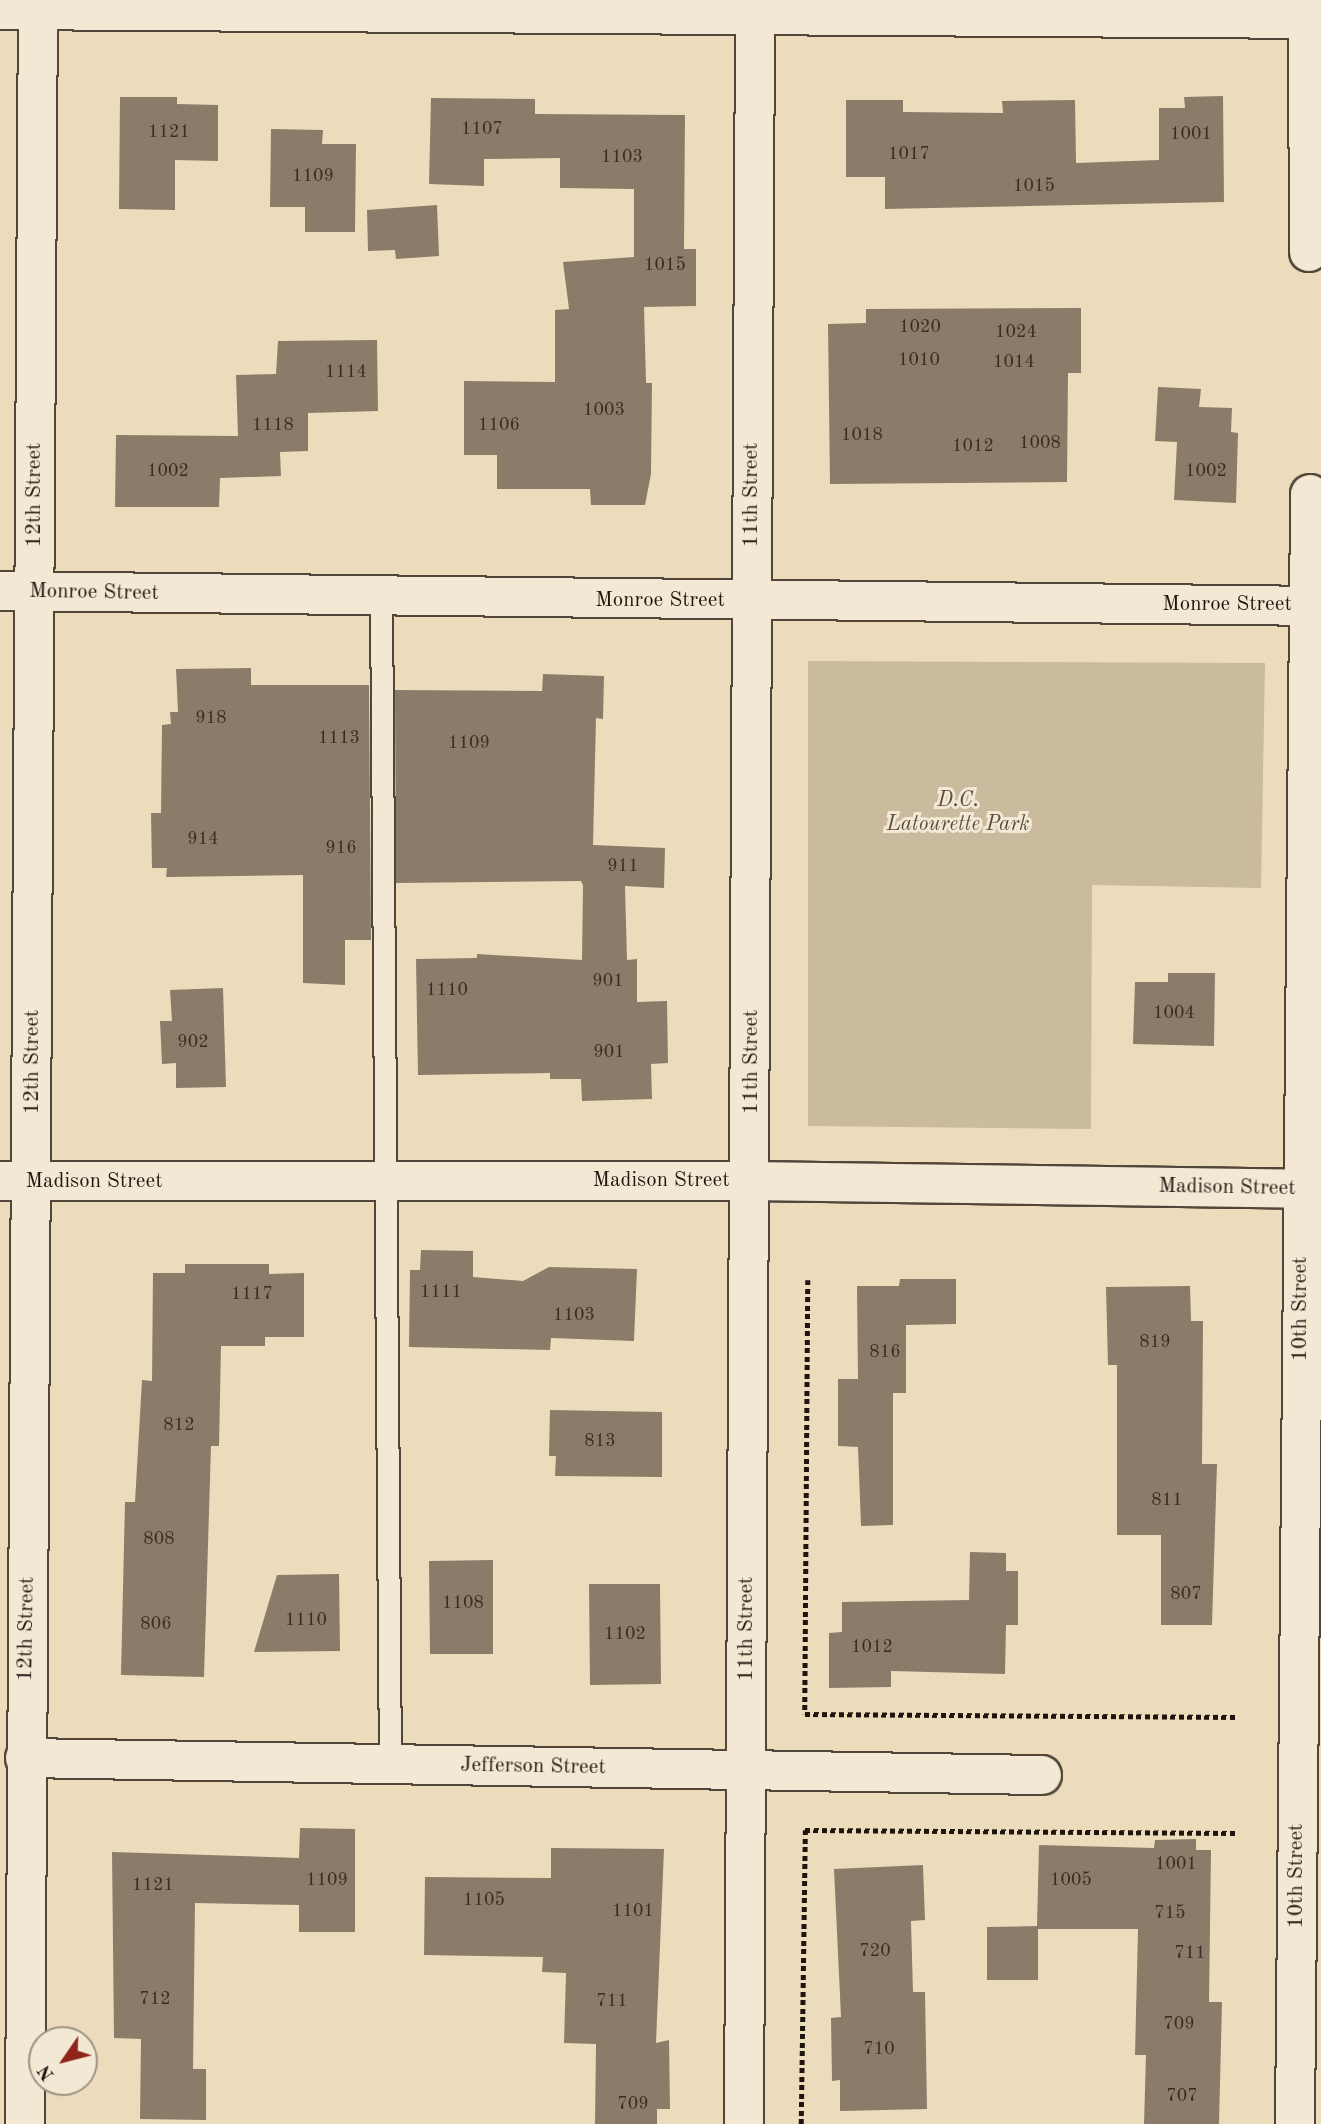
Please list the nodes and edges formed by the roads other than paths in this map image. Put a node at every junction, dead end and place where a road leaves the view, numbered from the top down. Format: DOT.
graph roads {
  1 [pos="38,5"];
  2 [pos="755,7"];
  3 [pos="0,10"];
  4 [pos="1312,12"];
  5 [pos="1309,253"];
  6 [pos="1310,494"];
  7 [pos="17,592"];
  8 [pos="381,599"];
  9 [pos="752,601"];
  10 [pos="1316,606"];
  11 [pos="16,1181"];
  12 [pos="750,1181"];
  13 [pos="388,1184"];
  14 [pos="1311,1189"];
  15 [pos="25,1758"];
  16 [pos="390,1764"];
  17 [pos="1309,1771"];
  18 [pos="746,1772"];
  19 [pos="1042,1775"];
  20 [pos="25,2124"];
  21 [pos="744,2124"];
  22 [pos="1295,2124"];
  1 -- 2 [label="street"];
  1 -- 3 [label="street"];
  1 -- 7 [label="street, 12th Street"];
  2 -- 4 [label="street"];
  2 -- 9 [label="street, 11th Street"];
  4 -- 5 [label="street"];
  6 -- 10 [label="street, 10th Street"];
  7 -- 8 [label="street, Monroe Street"];
  7 -- 11 [label="street, 12th Street"];
  8 -- 9 [label="street, Monroe Street"];
  8 -- 13 [label="lane"];
  9 -- 10 [label="street, Monroe Street"];
  9 -- 12 [label="street, 11th Street"];
  10 -- 14 [label="street, 10th Street"];
  11 -- 13 [label="street, Madison Street"];
  11 -- 15 [label="street, 12th Street"];
  12 -- 13 [label="street, Madison Street"];
  12 -- 14 [label="street, Madison Street"];
  12 -- 18 [label="street, 11th Street"];
  13 -- 16 [label="lane"];
  14 -- 17 [label="street, 10th Street"];
  15 -- 16 [label="street, Jefferson Street"];
  15 -- 20 [label="street, 12th Street"];
  16 -- 18 [label="street, Jefferson Street"];
  17 -- 22 [label="street, 10th Street"];
  18 -- 19 [label="street, Jefferson Street"];
  18 -- 21 [label="street, 11th Street"];
}
